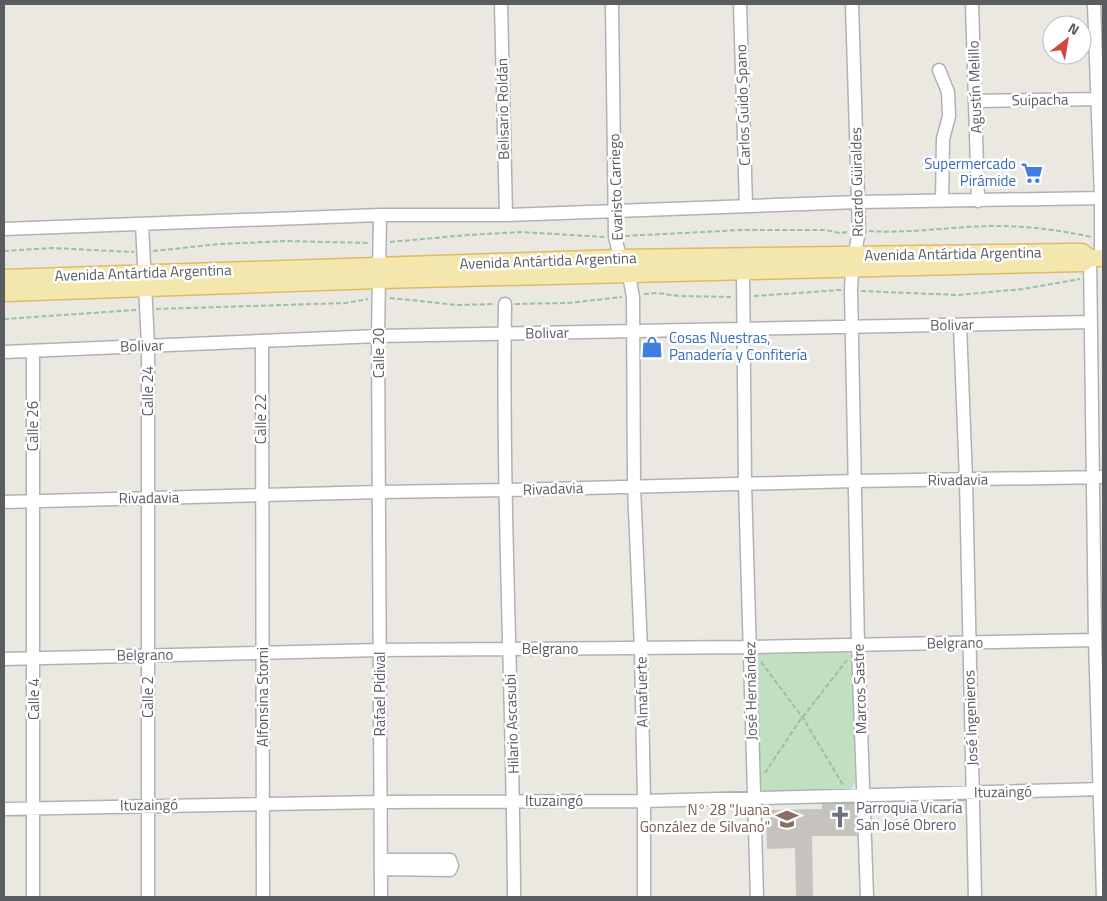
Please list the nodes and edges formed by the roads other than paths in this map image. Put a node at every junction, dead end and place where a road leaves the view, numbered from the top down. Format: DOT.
graph roads {
  1 [pos="501,4"];
  2 [pos="612,4"];
  3 [pos="740,4"];
  4 [pos="852,4"];
  5 [pos="972,4"];
  6 [pos="1094,4"];
  7 [pos="940,70"];
  8 [pos="1100,99"];
  9 [pos="976,101"];
  10 [pos="1101,198"];
  11 [pos="942,201"];
  12 [pos="978,201"];
  13 [pos="859,202"];
  14 [pos="746,206"];
  15 [pos="614,211"];
  16 [pos="380,215"];
  17 [pos="506,215"];
  18 [pos="142,224"];
  19 [pos="4,229"];
  20 [pos="620,258"];
  21 [pos="1098,258"];
  22 [pos="854,262"];
  23 [pos="743,272"];
  24 [pos="380,273"];
  25 [pos="629,275"];
  26 [pos="4,278"];
  27 [pos="146,280"];
  28 [pos="4,293"];
  29 [pos="505,304"];
  30 [pos="1090,322"];
  31 [pos="960,325"];
  32 [pos="853,326"];
  33 [pos="743,329"];
  34 [pos="634,331"];
  35 [pos="505,334"];
  36 [pos="378,336"];
  37 [pos="262,342"];
  38 [pos="148,346"];
  39 [pos="33,351"];
  40 [pos="4,352"];
  41 [pos="1098,477"];
  42 [pos="966,480"];
  43 [pos="855,481"];
  44 [pos="744,484"];
  45 [pos="634,487"];
  46 [pos="506,490"];
  47 [pos="379,492"];
  48 [pos="261,496"];
  49 [pos="147,498"];
  50 [pos="4,502"];
  51 [pos="33,502"];
  52 [pos="1096,640"];
  53 [pos="969,642"];
  54 [pos="858,645"];
  55 [pos="750,647"];
  56 [pos="641,649"];
  57 [pos="380,650"];
  58 [pos="510,650"];
  59 [pos="263,653"];
  60 [pos="148,655"];
  61 [pos="34,658"];
  62 [pos="4,659"];
  63 [pos="1102,789"];
  64 [pos="973,792"];
  65 [pos="864,794"];
  66 [pos="753,795"];
  67 [pos="514,801"];
  68 [pos="644,801"];
  69 [pos="381,802"];
  70 [pos="148,805"];
  71 [pos="262,805"];
  72 [pos="34,808"];
  73 [pos="4,809"];
  74 [pos="33,897"];
  75 [pos="148,897"];
  76 [pos="263,897"];
  77 [pos="381,897"];
  78 [pos="514,897"];
  79 [pos="644,897"];
  80 [pos="757,897"];
  81 [pos="867,897"];
  82 [pos="975,897"];
  83 [pos="1103,897"];
  1 -- 17 [label="street, Belisario Roldán"];
  2 -- 15 [label="street, Evaristo Carriego"];
  3 -- 14 [label="street, Carlos Guido Spano"];
  4 -- 13 [label="street, Ricardo Güiraldes"];
  5 -- 9 [label="street, Agustín Melillo"];
  6 -- 8 [label="street"];
  7 -- 11 [label="street"];
  8 -- 9 [label="street, Suipacha"];
  8 -- 10 [label="street"];
  9 -- 12 [label="street, Agustín Melillo"];
  10 -- 12 [label="street"];
  10 -- 21 [label="street"];
  11 -- 12 [label="street"];
  11 -- 13 [label="street"];
  13 -- 14 [label="street"];
  13 -- 22 [label="street, Ricardo Güiraldes"];
  14 -- 15 [label="street"];
  15 -- 17 [label="street"];
  15 -- 20 [label="street, Evaristo Carriego"];
  16 -- 17 [label="street"];
  16 -- 18 [label="street"];
  16 -- 24 [label="street, Calle 20"];
  18 -- 19 [label="street"];
  18 -- 27 [label="street, Calle 24"];
  20 -- 22 [label="main road, Avenida Antártida Argentina"];
  20 -- 24 [label="main road, Avenida Antártida Argentina"];
  20 -- 25 [label="street, Evaristo Carriego"];
  21 -- 22 [label="main road, Avenida Antártida Argentina"];
  21 -- 30 [label="street"];
  22 -- 23 [label="main road, Avenida Antártida Argentina"];
  22 -- 32 [label="street, Ricardo Güiraldes"];
  23 -- 25 [label="main road, Avenida Antártida Argentina"];
  23 -- 33 [label="street"];
  24 -- 25 [label="main road, Avenida Antártida Argentina"];
  24 -- 27 [label="main road, Avenida Antártida Argentina"];
  24 -- 36 [label="street, Calle 20"];
  25 -- 34 [label="street, Evaristo Carriego"];
  26 -- 27 [label="main road, Avenida Antártida Argentina"];
  27 -- 28 [label="main road, Avenida Antártida Argentina"];
  27 -- 38 [label="street, Calle 24"];
  29 -- 35 [label="street"];
  30 -- 31 [label="street, Bolivar"];
  30 -- 41 [label="street"];
  31 -- 32 [label="street, Bolivar"];
  31 -- 42 [label="street"];
  32 -- 33 [label="street, Bolivar"];
  32 -- 43 [label="street, Ricardo Güiraldes"];
  33 -- 34 [label="street, Bolivar"];
  33 -- 44 [label="street"];
  34 -- 35 [label="street, Bolivar"];
  34 -- 45 [label="street, Evaristo Carriego"];
  35 -- 36 [label="street, Bolivar"];
  35 -- 46 [label="street"];
  36 -- 37 [label="street, Bolivar"];
  36 -- 47 [label="street, Calle 20"];
  37 -- 38 [label="street, Bolivar"];
  37 -- 48 [label="street, Calle 22"];
  38 -- 39 [label="street, Bolivar"];
  38 -- 49 [label="street, Calle 24"];
  39 -- 40 [label="street, Bolivar"];
  39 -- 51 [label="street, Calle 26"];
  41 -- 42 [label="street, Rivadavia"];
  41 -- 52 [label="street"];
  42 -- 43 [label="street, Rivadavia"];
  42 -- 53 [label="street, José Ingenieros"];
  43 -- 44 [label="street, Rivadavia"];
  43 -- 54 [label="street, Marcos Sastre"];
  44 -- 45 [label="street, Rivadavia"];
  44 -- 55 [label="street, José Hernández"];
  45 -- 46 [label="street, Rivadavia"];
  45 -- 56 [label="street, Almafuerte"];
  46 -- 47 [label="street, Rivadavia"];
  46 -- 58 [label="street, Hilario Ascasubi"];
  47 -- 48 [label="street, Rivadavia"];
  47 -- 57 [label="street, Rafael Pidival"];
  48 -- 49 [label="street, Rivadavia"];
  48 -- 59 [label="street, Alfonsina Storni"];
  49 -- 51 [label="street, Rivadavia"];
  49 -- 60 [label="street, Calle 2"];
  50 -- 51 [label="street, Rivadavia"];
  51 -- 61 [label="street, Calle 4"];
  52 -- 53 [label="street, Belgrano"];
  52 -- 63 [label="street"];
  53 -- 54 [label="street, Belgrano"];
  53 -- 64 [label="street, José Ingenieros"];
  54 -- 55 [label="street, Belgrano"];
  54 -- 65 [label="street, Marcos Sastre"];
  55 -- 56 [label="street, Belgrano"];
  55 -- 66 [label="street, José Hernández"];
  56 -- 58 [label="street, Belgrano"];
  56 -- 68 [label="street, Almafuerte"];
  57 -- 58 [label="street, Belgrano"];
  57 -- 59 [label="street, Belgrano"];
  57 -- 69 [label="street, Rafael Pidival"];
  58 -- 67 [label="street, Hilario Ascasubi"];
  59 -- 60 [label="street, Belgrano"];
  59 -- 71 [label="street, Alfonsina Storni"];
  60 -- 61 [label="street, Belgrano"];
  60 -- 70 [label="street, Calle 2"];
  61 -- 62 [label="street, Belgrano"];
  61 -- 72 [label="street, Calle 4"];
  63 -- 64 [label="street, Ituzaingó"];
  63 -- 83 [label="street"];
  64 -- 65 [label="street, Ituzaingó"];
  64 -- 82 [label="street, José Ingenieros"];
  65 -- 66 [label="street, Ituzaingó"];
  65 -- 81 [label="street, Marcos Sastre"];
  66 -- 68 [label="street, Ituzaingó"];
  66 -- 80 [label="street, José Hernández"];
  67 -- 68 [label="street, Ituzaingó"];
  67 -- 69 [label="street, Ituzaingó"];
  67 -- 78 [label="street, Hilario Ascasubi"];
  68 -- 79 [label="street, Almafuerte"];
  69 -- 71 [label="street, Ituzaingó"];
  69 -- 77 [label="street, Rafael Pidival"];
  70 -- 71 [label="street, Ituzaingó"];
  70 -- 72 [label="street, Ituzaingó"];
  70 -- 75 [label="street, Calle 2"];
  71 -- 76 [label="street, Alfonsina Storni"];
  72 -- 73 [label="street, Ituzaingó"];
  72 -- 74 [label="street, Calle 4"];
}
